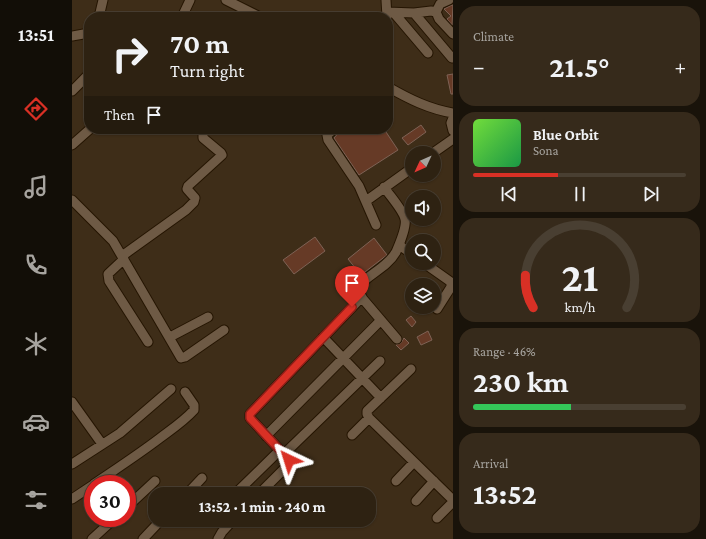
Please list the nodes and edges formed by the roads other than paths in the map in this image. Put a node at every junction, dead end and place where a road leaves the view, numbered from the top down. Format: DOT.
graph roads {
  1 [pos="103,0"];
  2 [pos="190,0"];
  3 [pos="226,0"];
  4 [pos="386,0"];
  5 [pos="449,0"];
  6 [pos="100,12"];
  7 [pos="184,12"];
  8 [pos="250,12"];
  9 [pos="389,12"];
  10 [pos="436,12"];
  11 [pos="414,13"];
  12 [pos="393,14"];
  13 [pos="393,18"];
  14 [pos="84,34"];
  15 [pos="453,34"];
  16 [pos="72,36"];
  17 [pos="428,53"];
  18 [pos="452,58"];
  19 [pos="84,79"];
  20 [pos="393,90"];
  21 [pos="72,91"];
  22 [pos="453,113"];
  23 [pos="453,118"];
  24 [pos="453,131"];
  25 [pos="84,134"];
  26 [pos="203,134"];
  27 [pos="328,134"];
  28 [pos="453,139"];
  29 [pos="72,145"];
  30 [pos="441,147"];
  31 [pos="405,173"];
  32 [pos="384,187"];
  33 [pos="72,200"];
  34 [pos="366,201"];
  35 [pos="376,225"];
  36 [pos="399,245"];
  37 [pos="405,249"];
  38 [pos="123,257"];
  39 [pos="434,270"];
  40 [pos="362,297"];
  41 [pos="441,302"];
  42 [pos="208,317"];
  43 [pos="381,320"];
  44 [pos="224,330"];
  45 [pos="323,337"];
  46 [pos="170,338"];
  47 [pos="397,340"];
  48 [pos="148,342"];
  49 [pos="342,358"];
  50 [pos="380,361"];
  51 [pos="411,369"];
  52 [pos="362,379"];
  53 [pos="171,389"];
  54 [pos="184,392"];
  55 [pos="381,398"];
  56 [pos="72,402"];
  57 [pos="369,418"];
  58 [pos="352,434"];
  59 [pos="266,436"];
  60 [pos="102,444"];
  61 [pos="282,452"];
  62 [pos="414,462"];
  63 [pos="72,464"];
  64 [pos="107,475"];
  65 [pos="202,478"];
  66 [pos="155,481"];
  67 [pos="396,481"];
  68 [pos="434,481"];
  69 [pos="194,487"];
  70 [pos="243,487"];
  71 [pos="266,487"];
  72 [pos="84,491"];
  73 [pos="72,499"];
  74 [pos="136,499"];
  75 [pos="416,501"];
  76 [pos="453,501"];
  77 [pos="437,518"];
  78 [pos="105,527"];
  79 [pos="154,527"];
  80 [pos="227,527"];
  81 [pos="92,539"];
  82 [pos="142,539"];
  83 [pos="218,539"];
  1 -- 6 [label="street"];
  2 -- 7 [label="street"];
  3 -- 8 [label="street"];
  4 -- 9 [label="street"];
  5 -- 10 [label="street"];
  10 -- 11 [label="street"];
  10 -- 15 [label="street"];
  11 -- 12 [label="street"];
  11 -- 18 [label="street"];
  13 -- 17 [label="street"];
  14 -- 16 [label="street"];
  19 -- 21 [label="street"];
  20 -- 22 [label="street"];
  23 -- 24 [label="street"];
  25 -- 29 [label="street"];
  26 -- 38 [label="street"];
  27 -- 34 [label="street"];
  28 -- 30 [label="street"];
  31 -- 32 [label="street"];
  32 -- 34 [label="street"];
  32 -- 36 [label="street"];
  33 -- 38 [label="street"];
  34 -- 35 [label="street"];
  36 -- 37 [label="street"];
  36 -- 40 [label="street"];
  38 -- 46 [label="street"];
  38 -- 48 [label="street"];
  39 -- 41 [label="street"];
  40 -- 43 [label="street"];
  40 -- 45 [label="street"];
  42 -- 46 [label="street"];
  43 -- 47 [label="street"];
  43 -- 49 [label="street"];
  44 -- 46 [label="street"];
  45 -- 49 [label="street"];
  45 -- 59 [label="street"];
  49 -- 52 [label="street"];
  49 -- 59 [label="street"];
  50 -- 52 [label="street"];
  51 -- 55 [label="street"];
  52 -- 55 [label="street"];
  52 -- 61 [label="street"];
  53 -- 60 [label="street"];
  54 -- 64 [label="street"];
  55 -- 57 [label="street"];
  56 -- 60 [label="street"];
  57 -- 58 [label="street"];
  57 -- 62 [label="street"];
  59 -- 61 [label="street"];
  60 -- 63 [label="street"];
  61 -- 70 [label="street"];
  61 -- 71 [label="street"];
  62 -- 67 [label="street"];
  62 -- 68 [label="street"];
  65 -- 69 [label="street"];
  66 -- 74 [label="street"];
  68 -- 75 [label="street"];
  68 -- 76 [label="street"];
  72 -- 73 [label="street"];
  76 -- 77 [label="street"];
  78 -- 81 [label="street"];
  79 -- 82 [label="street"];
  80 -- 83 [label="street"];
}
